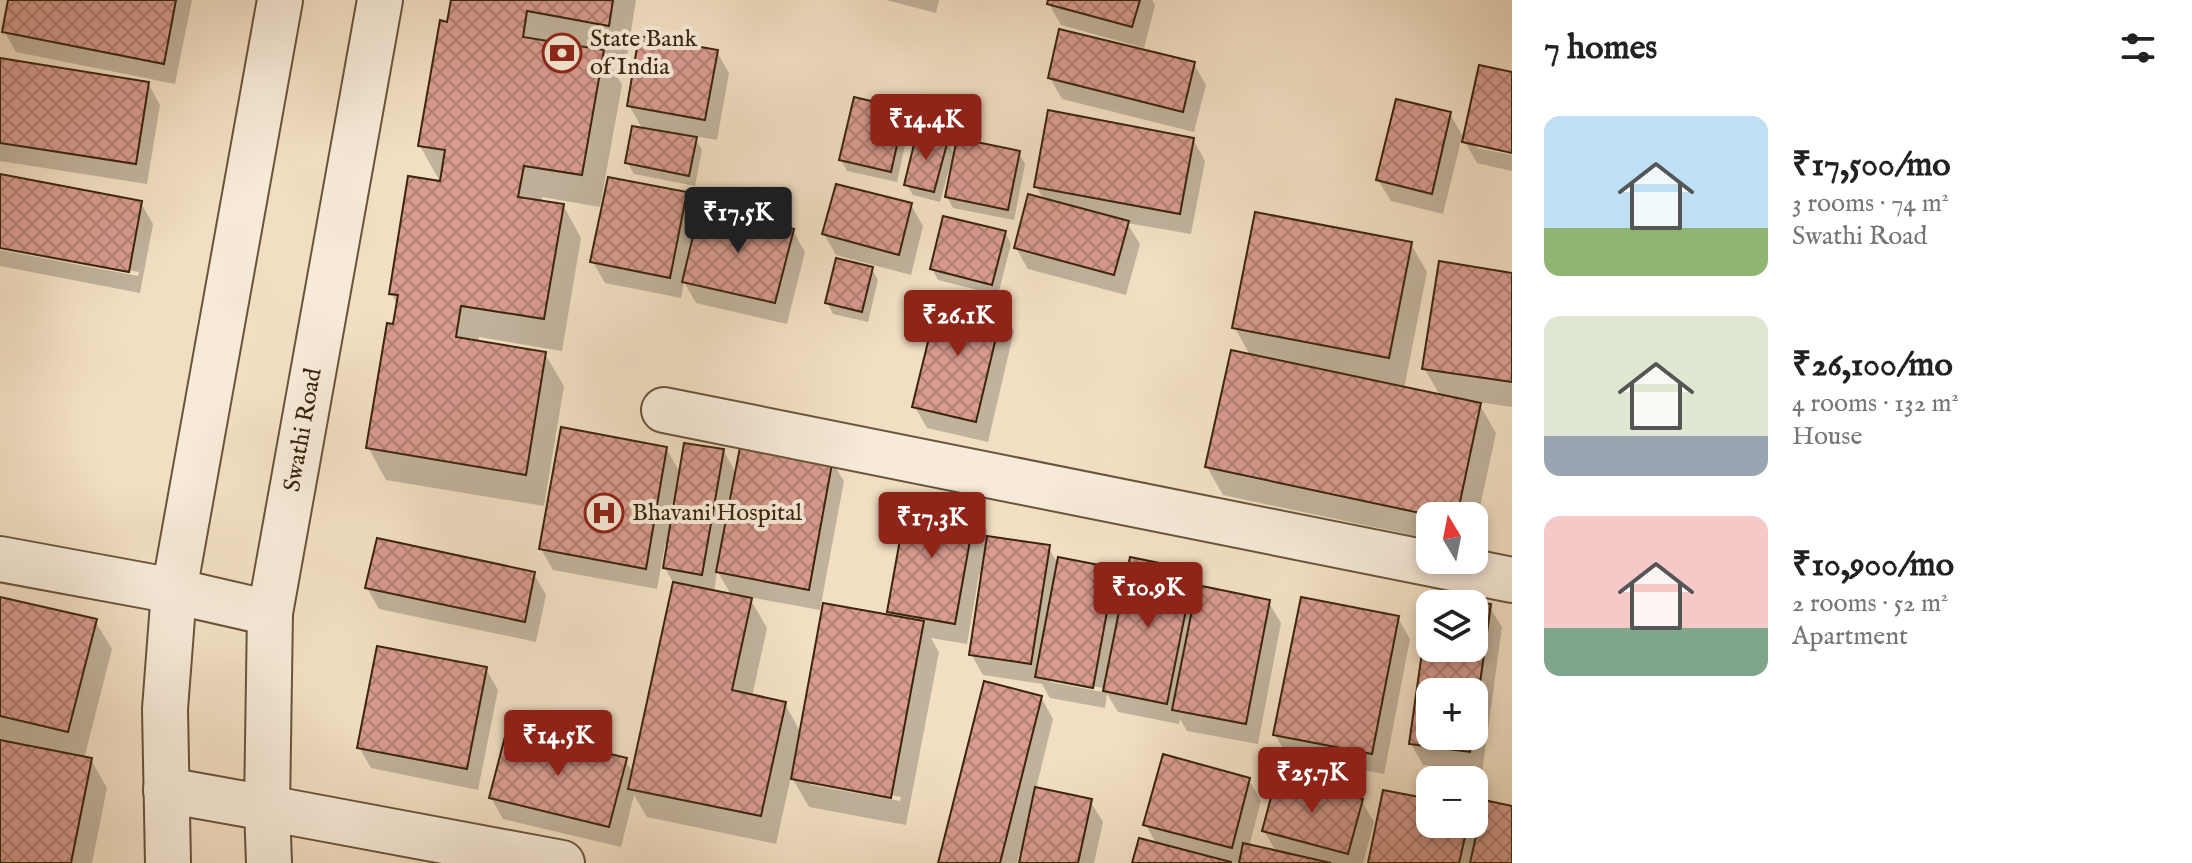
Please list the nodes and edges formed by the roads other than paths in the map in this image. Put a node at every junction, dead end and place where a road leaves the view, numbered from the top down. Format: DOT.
graph roads {
  1 [pos="280,0"];
  2 [pos="380,0"];
  3 [pos="664,410"];
  4 [pos="0,559"];
  5 [pos="1512,580"];
  6 [pos="174,591"];
  7 [pos="270,613"];
  8 [pos="166,790"];
  9 [pos="267,808"];
  10 [pos="168,863"];
  11 [pos="269,863"];
  12 [pos="562,863"];
  1 -- 6 [label="street"];
  2 -- 7 [label="street, Swathi Road"];
  3 -- 5 [label="street"];
  4 -- 6 [label="street"];
  6 -- 7 [label="street"];
  6 -- 8 [label="street"];
  7 -- 9 [label="street, Swathi Road"];
  8 -- 9 [label="street"];
  8 -- 10 [label="street"];
  9 -- 11 [label="street, Swathi Road"];
  9 -- 12 [label="street"];
}
